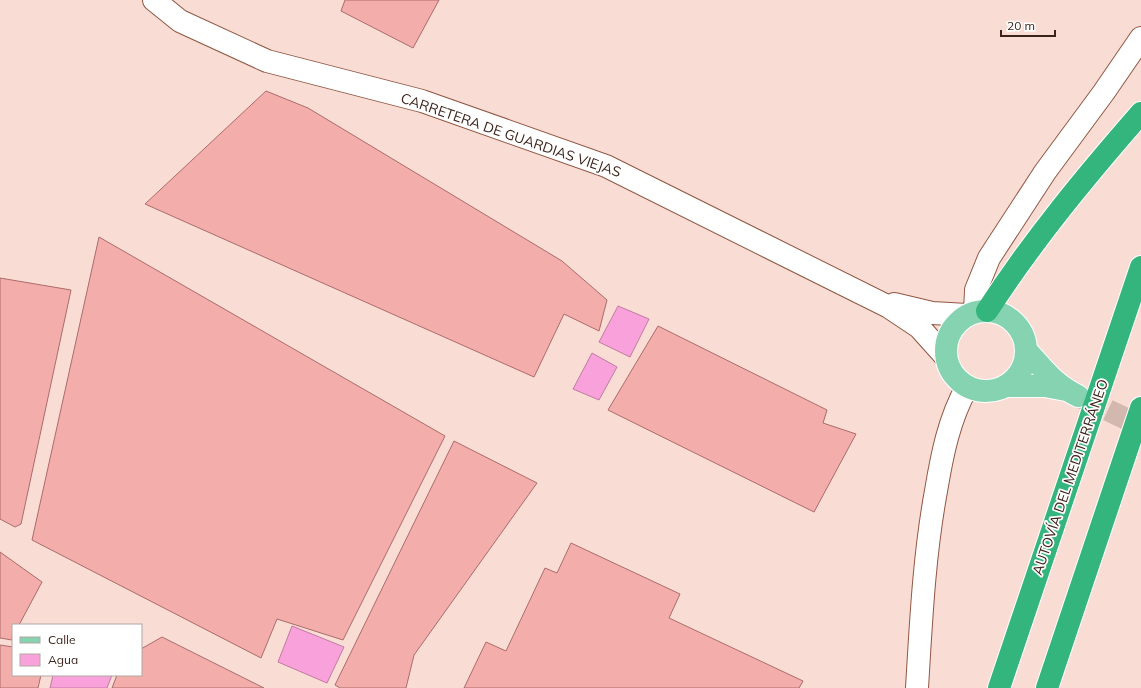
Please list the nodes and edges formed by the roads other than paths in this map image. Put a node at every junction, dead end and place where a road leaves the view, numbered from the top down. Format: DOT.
graph roads {
  1 [pos="154,0"];
  2 [pos="1141,38"];
  3 [pos="1141,113"];
  4 [pos="1141,267"];
  5 [pos="861,291"];
  6 [pos="977,313"];
  7 [pos="1026,350"];
  8 [pos="945,356"];
  9 [pos="1006,386"];
  10 [pos="967,387"];
  11 [pos="1141,408"];
  12 [pos="917,688"];
  13 [pos="999,688"];
  14 [pos="1047,688"];
  1 -- 5 [label="street, CARRETERA DE GUARDIAS VIEJAS"];
  2 -- 6 [label="street"];
  3 -- 6 [label="highway"];
  4 -- 13 [label="highway, AUTOVÍA DEL MEDITERRÁNEO"];
  5 -- 6 [label="street, CARRETERA DE GUARDIAS VIEJAS"];
  5 -- 8 [label="street, CARRETERA DE GUARDIAS VIEJAS"];
  6 -- 7 [label="main road"];
  6 -- 8 [label="main road"];
  7 -- 9 [label="main road"];
  7 -- 9 [label="main road"];
  8 -- 10 [label="main road"];
  9 -- 10 [label="main road"];
  10 -- 12 [label="street"];
  11 -- 14 [label="highway"];
}
